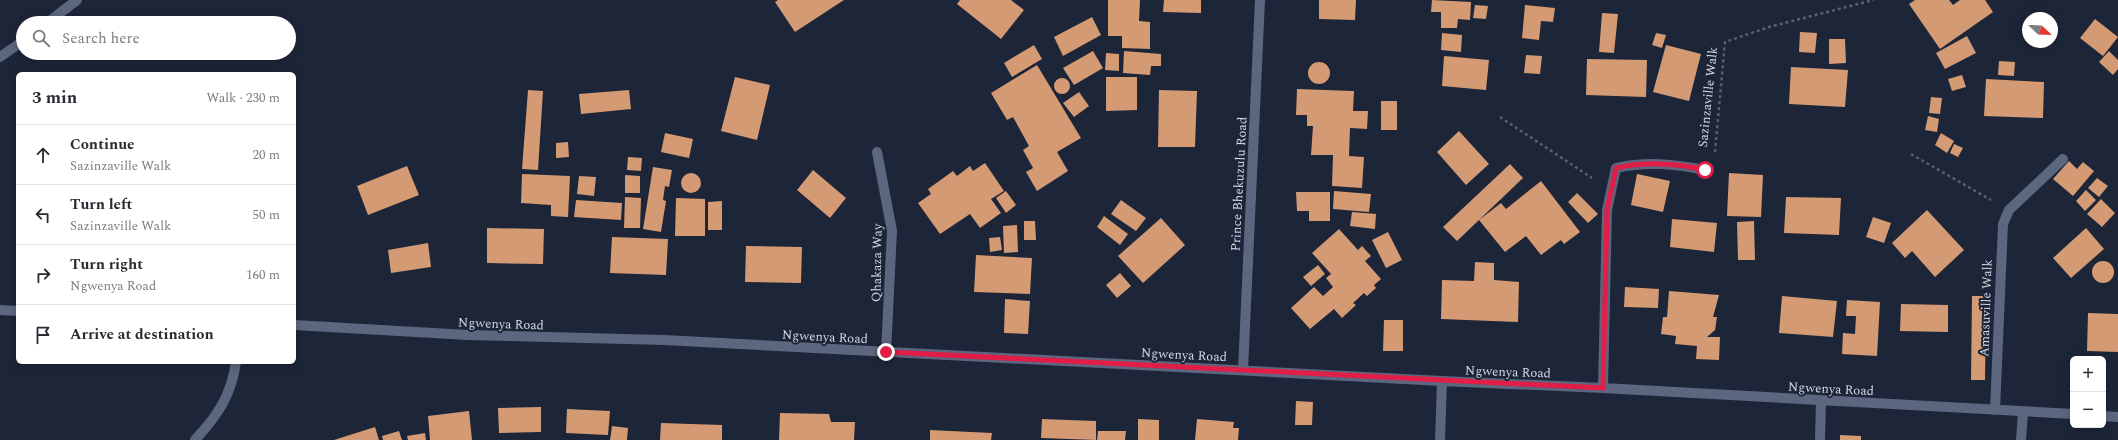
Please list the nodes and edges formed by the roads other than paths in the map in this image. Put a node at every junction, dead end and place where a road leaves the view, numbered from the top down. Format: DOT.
graph roads {
  1 [pos="77,0"];
  2 [pos="1260,0"];
  3 [pos="56,16"];
  4 [pos="16,46"];
  5 [pos="0,57"];
  6 [pos="877,152"];
  7 [pos="2063,159"];
  8 [pos="1705,170"];
  9 [pos="0,310"];
  10 [pos="16,311"];
  11 [pos="296,325"];
  12 [pos="886,352"];
  13 [pos="236,364"];
  14 [pos="1243,370"];
  15 [pos="1442,381"];
  16 [pos="1603,388"];
  17 [pos="1821,401"];
  18 [pos="1995,410"];
  19 [pos="2023,412"];
  20 [pos="2070,414"];
  21 [pos="2106,416"];
  22 [pos="2118,416"];
  23 [pos="195,440"];
  24 [pos="1440,440"];
  25 [pos="1820,440"];
  26 [pos="2021,440"];
  1 -- 3 [label="street"];
  2 -- 14 [label="street, Prince Bhekuzulu Road"];
  4 -- 5 [label="street"];
  6 -- 12 [label="street, Qhakaza Way"];
  7 -- 18 [label="street, Amasuville Walk"];
  8 -- 16 [label="street"];
  9 -- 10 [label="street"];
  11 -- 12 [label="street, Ngwenya Road"];
  12 -- 14 [label="street, Ngwenya Road"];
  13 -- 23 [label="street"];
  14 -- 15 [label="street, Ngwenya Road"];
  15 -- 16 [label="street, Ngwenya Road"];
  15 -- 24 [label="street"];
  16 -- 17 [label="street, Ngwenya Road"];
  17 -- 18 [label="street, Ngwenya Road"];
  17 -- 25 [label="street"];
  18 -- 19 [label="street, Ngwenya Road"];
  19 -- 20 [label="street, Ngwenya Road"];
  19 -- 26 [label="street"];
  21 -- 22 [label="street"];
}
